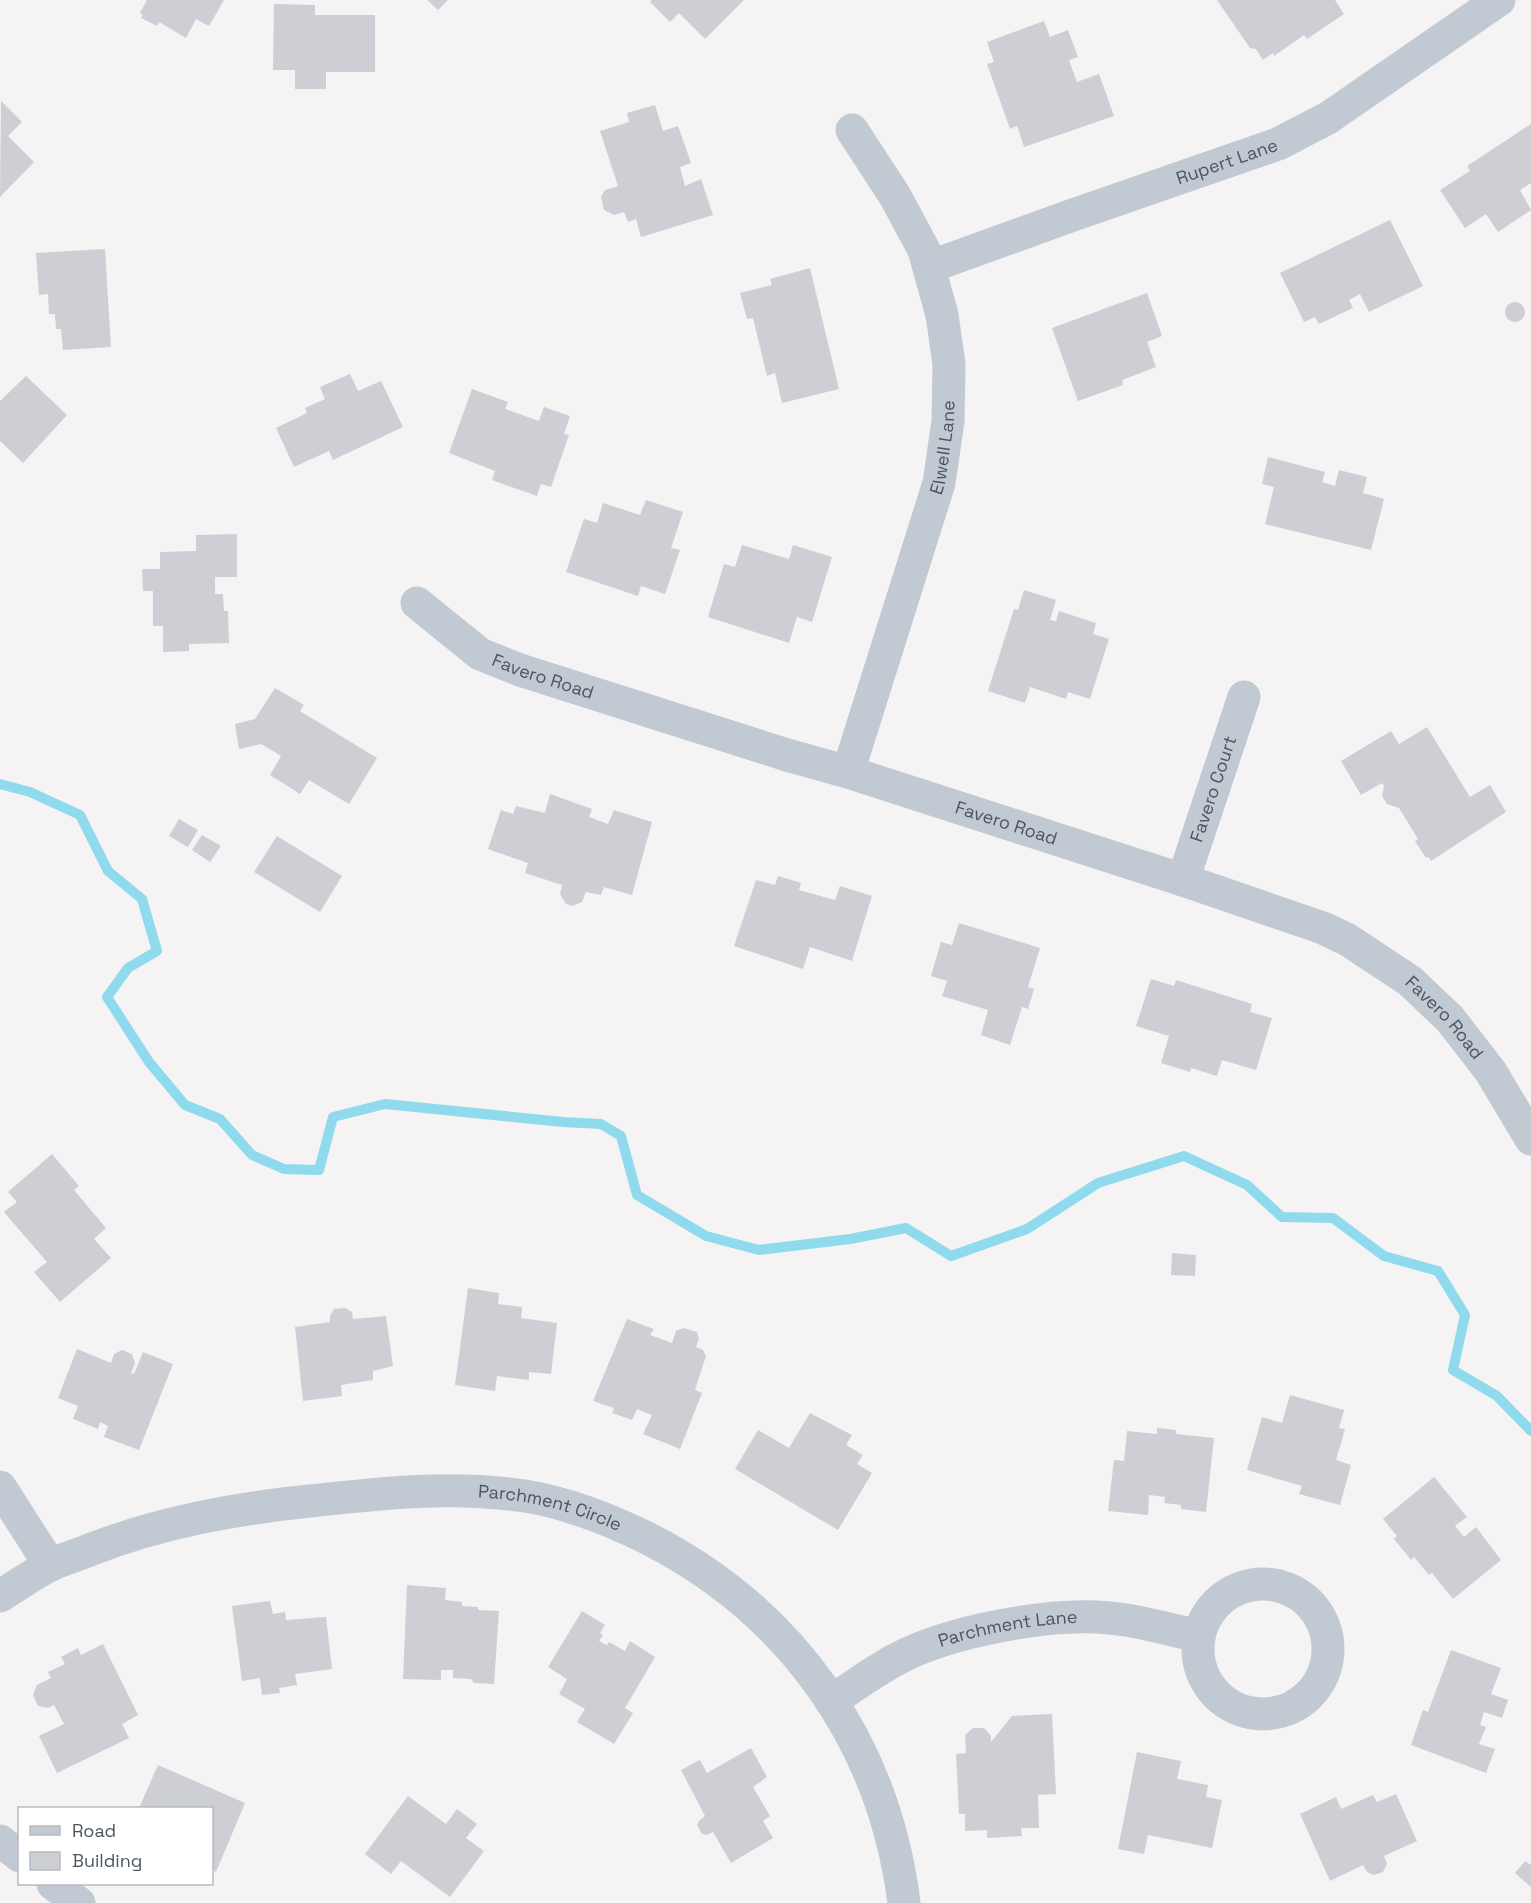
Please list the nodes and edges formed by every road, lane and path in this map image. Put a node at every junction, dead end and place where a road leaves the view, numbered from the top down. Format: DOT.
graph roads {
  1 [pos="1481,5"];
  2 [pos="852,130"];
  3 [pos="929,267"];
  4 [pos="417,603"];
  5 [pos="1244,697"];
  6 [pos="848,772"];
  7 [pos="1183,880"];
  8 [pos="1531,1139"];
  9 [pos="0,1487"];
  10 [pos="50,1565"];
  11 [pos="0,1596"];
  12 [pos="1199,1636"];
  13 [pos="831,1701"];
  14 [pos="0,1841"];
  15 [pos="18,1854"];
  16 [pos="54,1885"];
  17 [pos="80,1903"];
  18 [pos="904,1903"];
  1 -- 3 [label="street, Rupert Lane"];
  2 -- 3 [label="street, Elwell Lane"];
  3 -- 6 [label="street, Elwell Lane"];
  4 -- 6 [label="street, Favero Road"];
  5 -- 7 [label="street, Favero Court"];
  6 -- 7 [label="street, Favero Road"];
  7 -- 8 [label="street, Favero Road"];
  9 -- 10 [label="street"];
  10 -- 11 [label="street, Parchment Circle"];
  10 -- 13 [label="street, Parchment Circle"];
  12 -- 13 [label="street, Parchment Lane"];
  13 -- 18 [label="street, Parchment Circle"];
  14 -- 15 [label="street"];
  16 -- 17 [label="street"];
}
